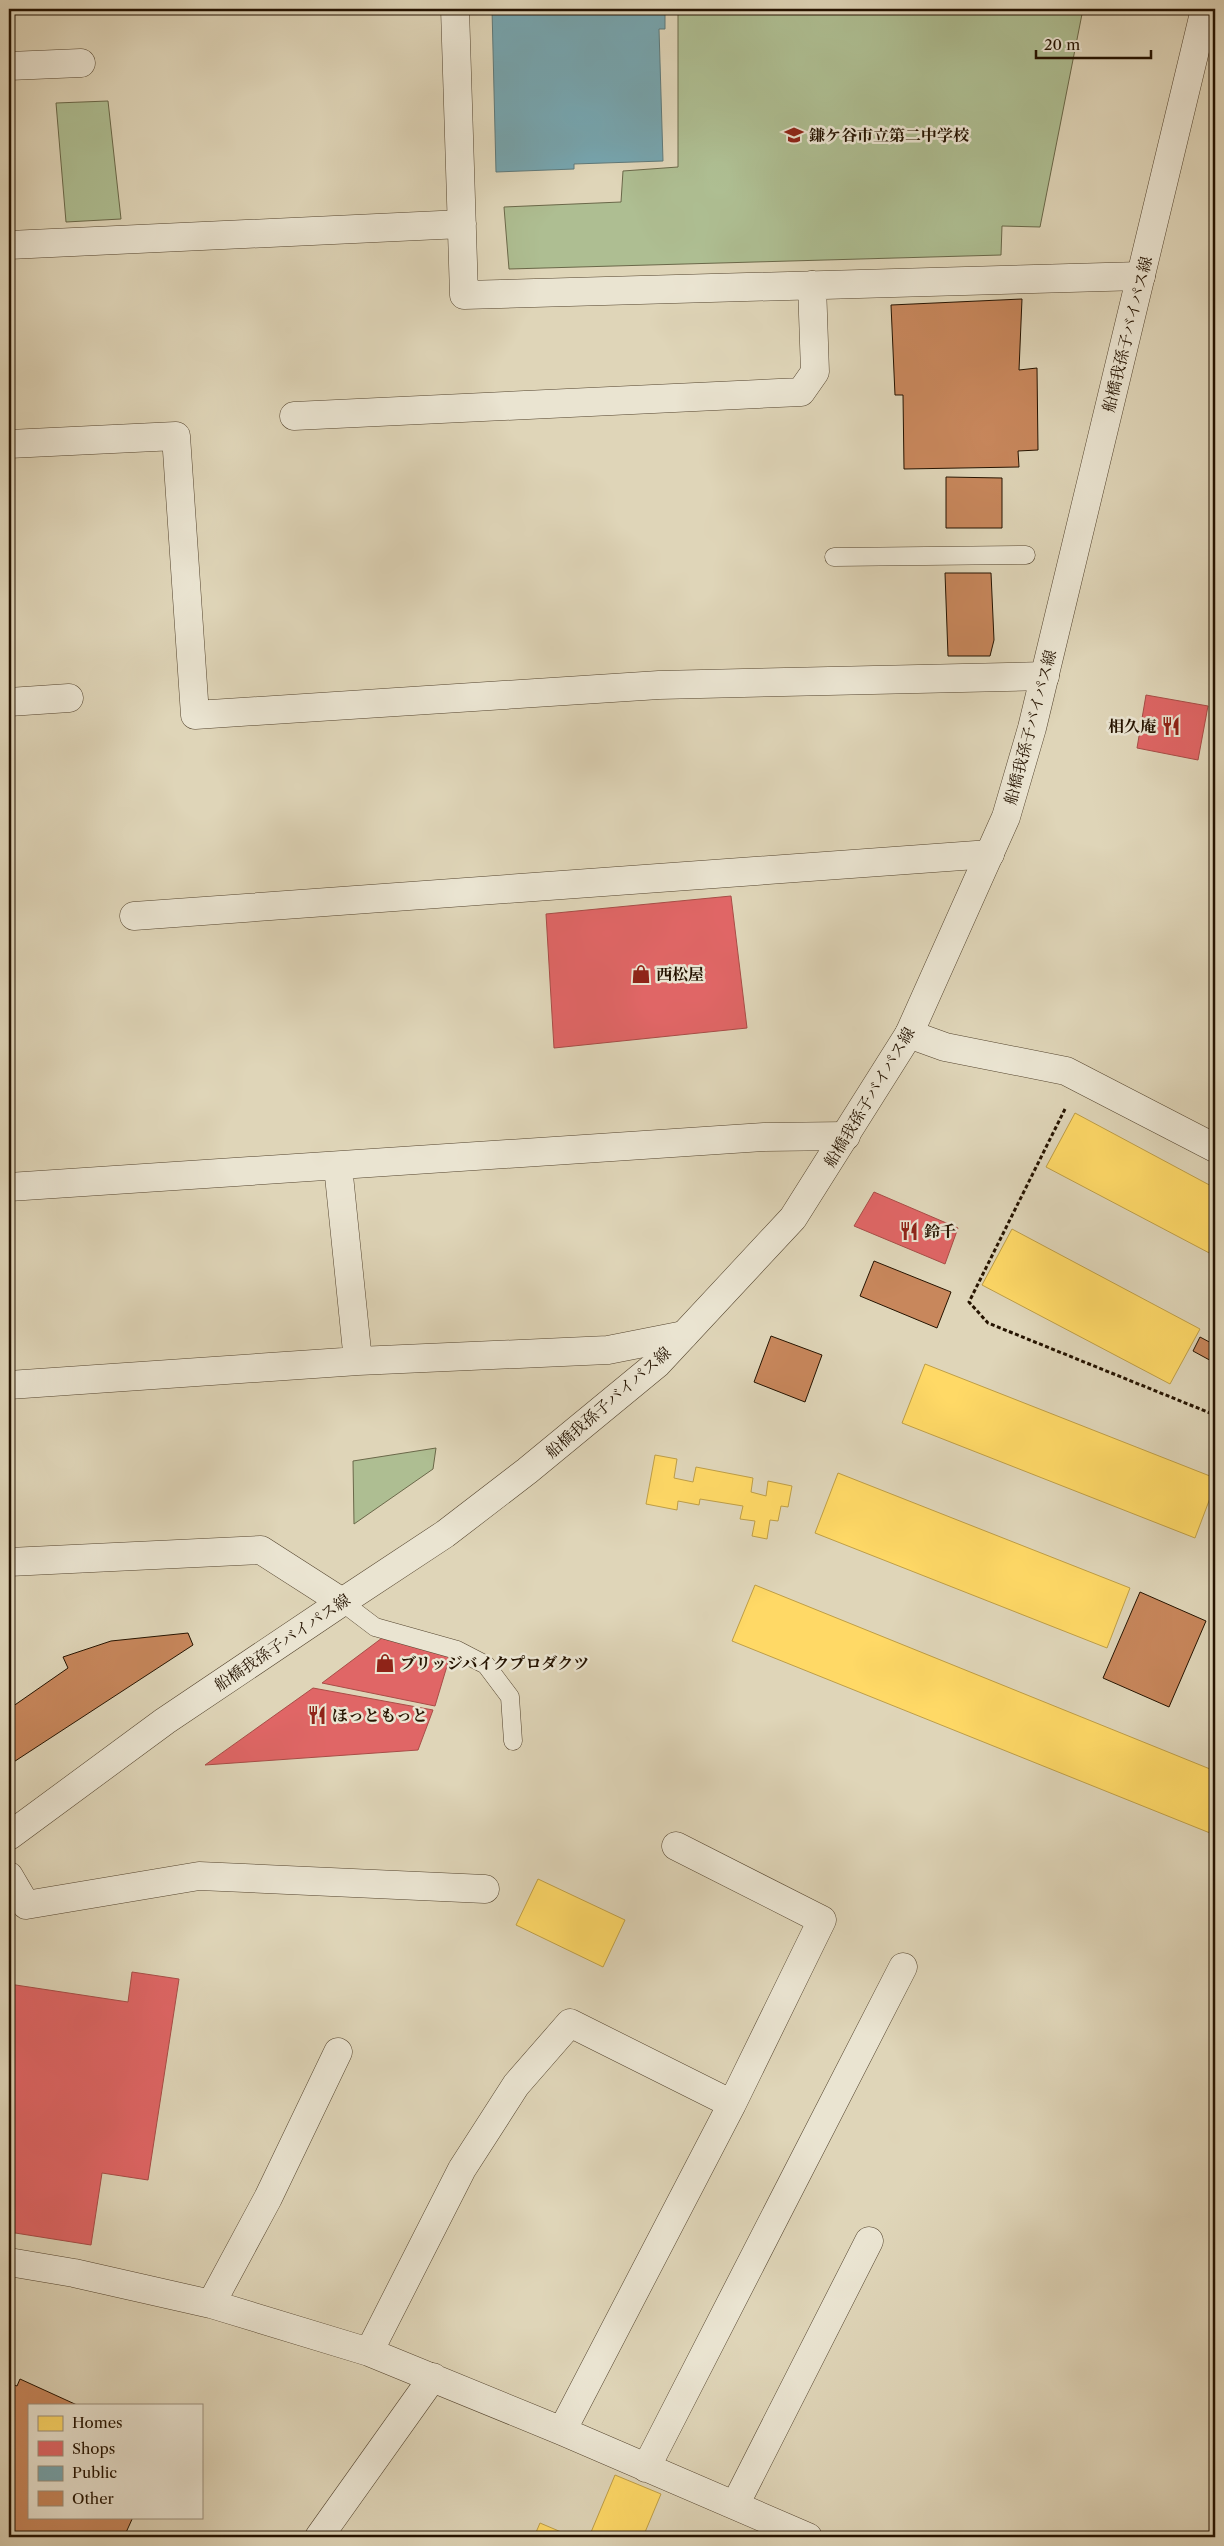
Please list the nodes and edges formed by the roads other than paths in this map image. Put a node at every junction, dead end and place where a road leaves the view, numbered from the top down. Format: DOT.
graph roads {
  1 [pos="456,9"];
  2 [pos="1207,23"];
  3 [pos="81,63"];
  4 [pos="9,66"];
  5 [pos="462,224"];
  6 [pos="9,245"];
  7 [pos="1141,276"];
  8 [pos="812,286"];
  9 [pos="294,416"];
  10 [pos="9,444"];
  11 [pos="1026,555"];
  12 [pos="834,557"];
  13 [pos="1045,676"];
  14 [pos="69,698"];
  15 [pos="9,702"];
  16 [pos="990,854"];
  17 [pos="134,916"];
  18 [pos="909,1034"];
  19 [pos="846,1136"];
  20 [pos="1215,1148"];
  21 [pos="338,1166"];
  22 [pos="9,1187"];
  23 [pos="684,1335"];
  24 [pos="358,1361"];
  25 [pos="9,1385"];
  26 [pos="9,1562"];
  27 [pos="342,1602"];
  28 [pos="513,1740"];
  29 [pos="9,1836"];
  30 [pos="676,1846"];
  31 [pos="9,1876"];
  32 [pos="485,1889"];
  33 [pos="904,1967"];
  34 [pos="338,2052"];
  35 [pos="732,2104"];
  36 [pos="869,2241"];
  37 [pos="9,2262"];
  38 [pos="211,2304"];
  39 [pos="369,2352"];
  40 [pos="433,2377"];
  41 [pos="562,2431"];
  42 [pos="646,2468"];
  43 [pos="735,2505"];
  44 [pos="319,2537"];
  45 [pos="808,2537"];
  1 -- 5 [label="street"];
  2 -- 7 [label="street, 船橋我孫子バイパス線"];
  3 -- 4 [label="street"];
  5 -- 6 [label="street"];
  5 -- 8 [label="street"];
  7 -- 8 [label="street"];
  7 -- 13 [label="street, 船橋我孫子バイパス線"];
  8 -- 9 [label="street"];
  10 -- 13 [label="street"];
  11 -- 12 [label="lane"];
  13 -- 16 [label="street, 船橋我孫子バイパス線"];
  14 -- 15 [label="street"];
  16 -- 17 [label="street"];
  16 -- 18 [label="street, 船橋我孫子バイパス線"];
  18 -- 19 [label="street, 船橋我孫子バイパス線"];
  18 -- 20 [label="street"];
  19 -- 21 [label="street"];
  19 -- 23 [label="street, 船橋我孫子バイパス線"];
  21 -- 22 [label="street"];
  21 -- 24 [label="street"];
  23 -- 24 [label="street"];
  23 -- 27 [label="street, 船橋我孫子バイパス線"];
  24 -- 25 [label="street"];
  26 -- 27 [label="street"];
  27 -- 28 [label="lane"];
  27 -- 29 [label="street, 船橋我孫子バイパス線"];
  30 -- 35 [label="street"];
  31 -- 32 [label="street"];
  33 -- 42 [label="street"];
  34 -- 38 [label="street"];
  35 -- 39 [label="street"];
  35 -- 41 [label="street"];
  36 -- 43 [label="street"];
  37 -- 38 [label="street"];
  38 -- 39 [label="street"];
  39 -- 40 [label="street"];
  40 -- 41 [label="street"];
  40 -- 44 [label="street"];
  41 -- 42 [label="street"];
  42 -- 43 [label="street"];
  43 -- 45 [label="street"];
}
